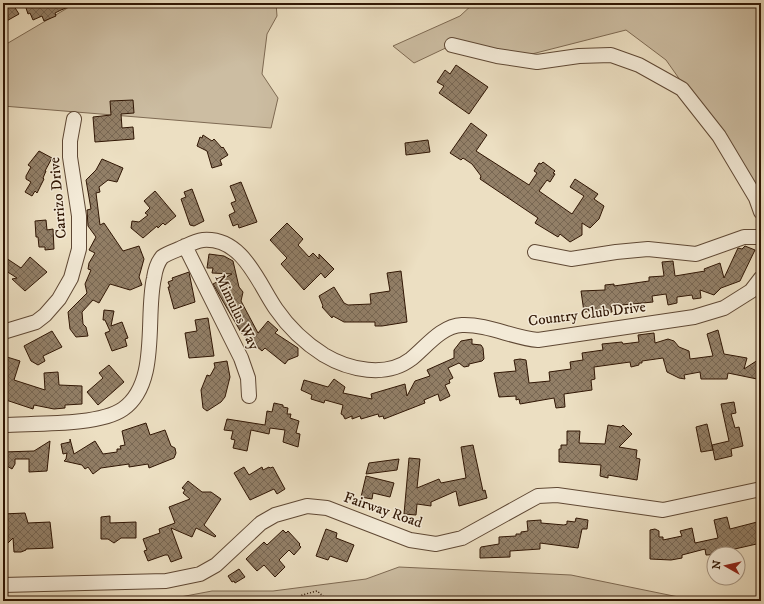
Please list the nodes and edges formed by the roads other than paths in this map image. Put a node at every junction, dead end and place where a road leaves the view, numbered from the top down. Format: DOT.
graph roads {
  1 [pos="452,45"];
  2 [pos="74,119"];
  3 [pos="761,212"];
  4 [pos="761,237"];
  5 [pos="185,246"];
  6 [pos="535,252"];
  7 [pos="761,278"];
  8 [pos="3,332"];
  9 [pos="249,396"];
  10 [pos="3,425"];
  11 [pos="761,489"];
  12 [pos="3,585"];
  1 -- 3 [label="street"];
  2 -- 8 [label="street, Carrizo Drive"];
  4 -- 6 [label="street"];
  5 -- 7 [label="street, Country Club Drive"];
  5 -- 9 [label="street, Mimulus Way"];
  5 -- 10 [label="street, Country Club Drive"];
  11 -- 12 [label="street, Fairway Road"];
}
